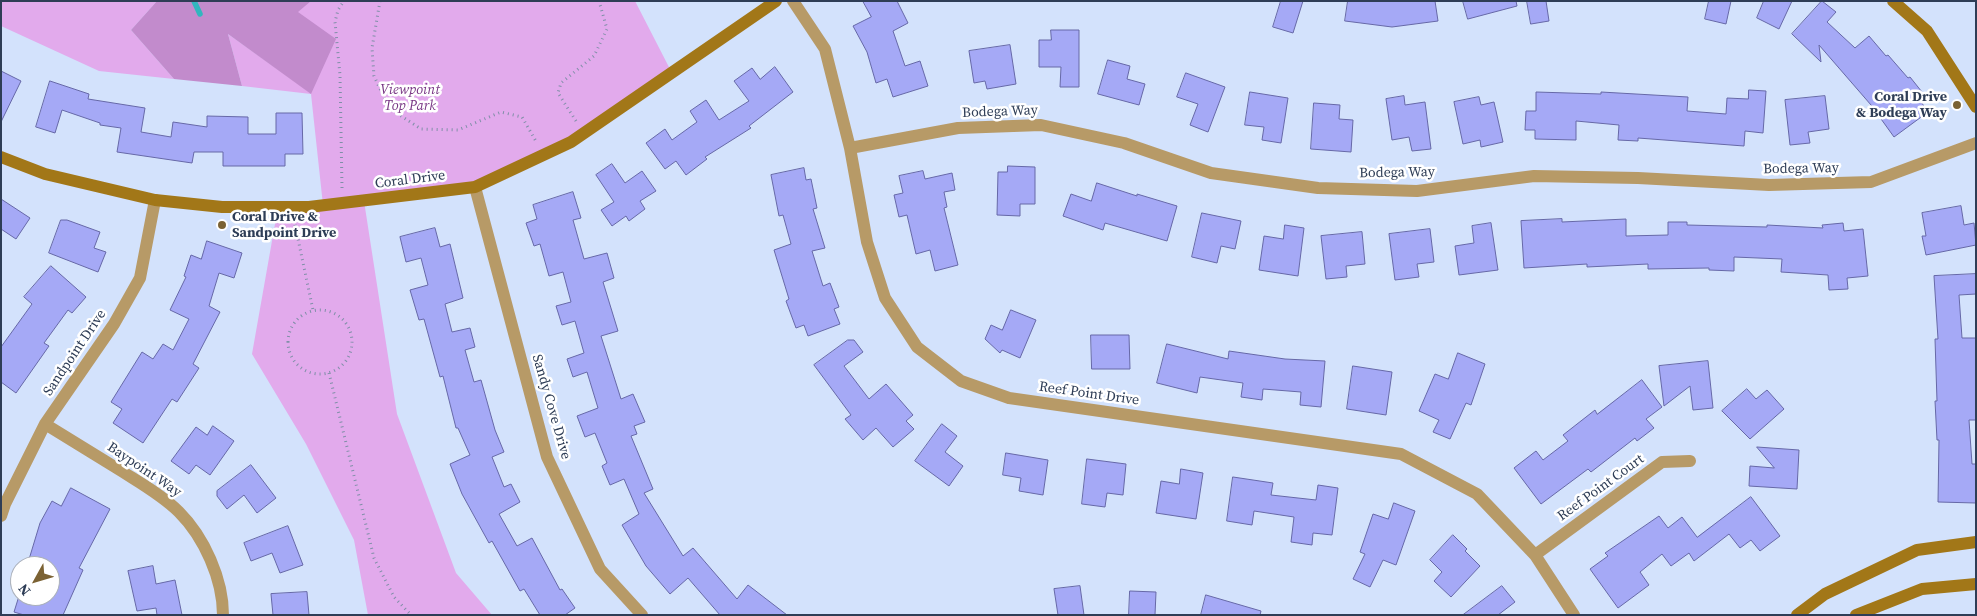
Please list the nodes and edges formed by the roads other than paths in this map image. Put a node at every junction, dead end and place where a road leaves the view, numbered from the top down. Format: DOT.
graph roads {
  1 [pos="776,1"];
  2 [pos="793,1"];
  3 [pos="1893,1"];
  4 [pos="1976,107"];
  5 [pos="1976,143"];
  6 [pos="850,148"];
  7 [pos="1,157"];
  8 [pos="475,188"];
  9 [pos="155,200"];
  10 [pos="45,424"];
  11 [pos="1690,461"];
  12 [pos="1,516"];
  13 [pos="1976,542"];
  14 [pos="1534,554"];
  15 [pos="1976,584"];
  16 [pos="223,615"];
  17 [pos="642,615"];
  18 [pos="1574,615"];
  19 [pos="1797,615"];
  20 [pos="1856,615"];
  1 -- 8 [label="street, Coral Drive"];
  2 -- 6 [label="street, Reef Point Drive"];
  3 -- 4 [label="street"];
  5 -- 6 [label="street, Bodega Way"];
  6 -- 14 [label="street, Reef Point Drive"];
  7 -- 9 [label="street, Coral Drive"];
  8 -- 9 [label="street, Coral Drive"];
  8 -- 17 [label="street, Sandy Cove Drive"];
  9 -- 10 [label="street, Sandpoint Drive"];
  10 -- 12 [label="street, Sandpoint Drive"];
  10 -- 16 [label="street, Baypoint Way"];
  11 -- 14 [label="street, Reef Point Court"];
  13 -- 19 [label="street"];
  14 -- 18 [label="street, Reef Point Drive"];
  15 -- 20 [label="street"];
}
